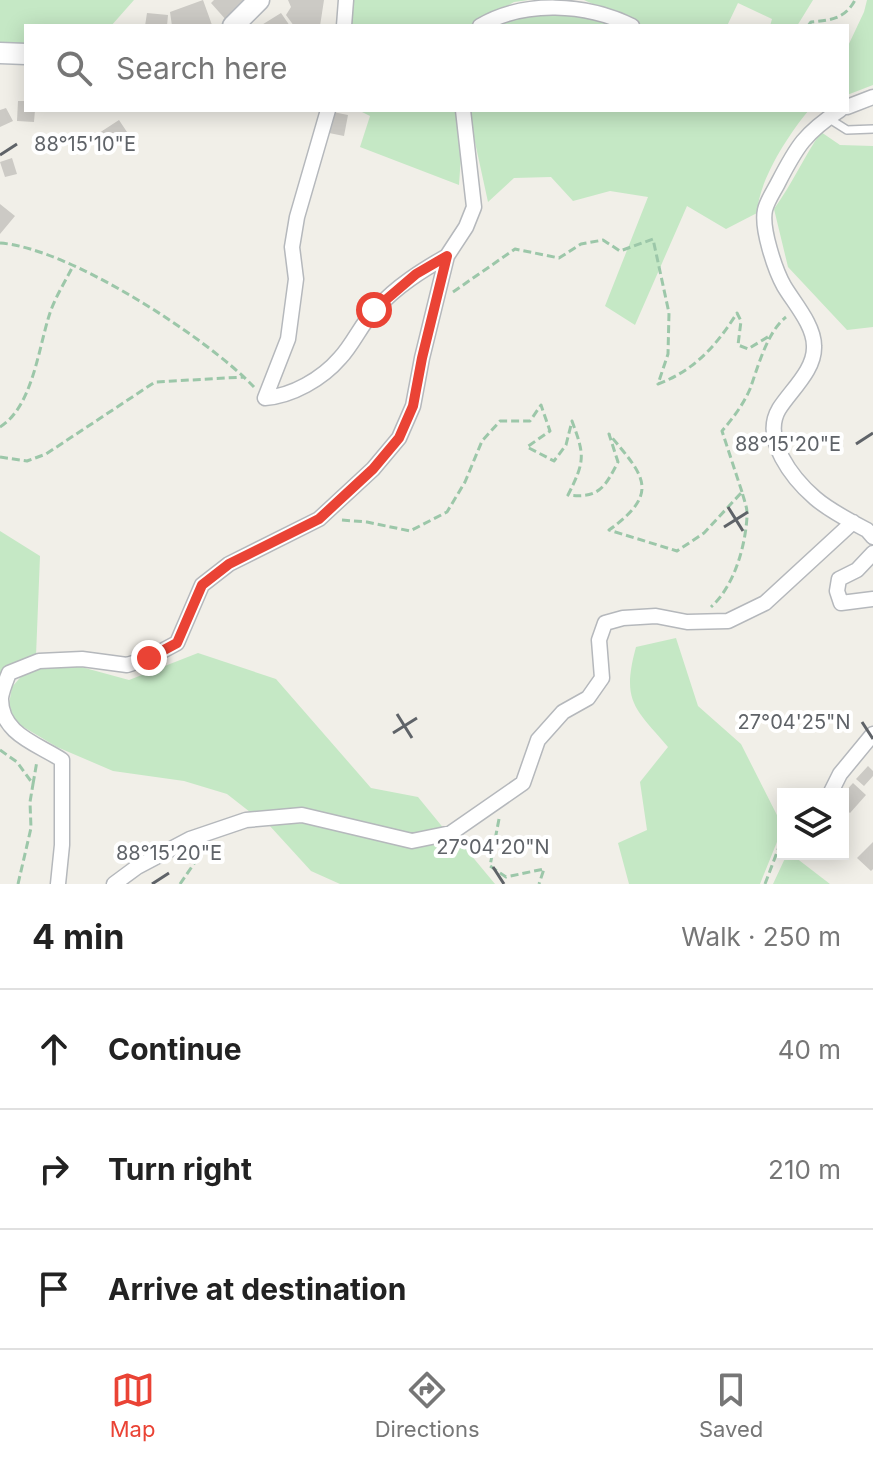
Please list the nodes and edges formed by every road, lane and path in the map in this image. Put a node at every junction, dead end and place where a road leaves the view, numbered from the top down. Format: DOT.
graph roads {
  1 [pos="259,0"];
  2 [pos="346,0"];
  3 [pos="855,0"];
  4 [pos="235,24"];
  5 [pos="344,24"];
  6 [pos="482,24"];
  7 [pos="627,24"];
  8 [pos="810,24"];
  9 [pos="0,53"];
  10 [pos="24,54"];
  11 [pos="873,97"];
  12 [pos="849,106"];
  13 [pos="327,112"];
  14 [pos="463,112"];
  15 [pos="834,114"];
  16 [pos="873,129"];
  17 [pos="0,243"];
  18 [pos="447,256"];
  19 [pos="73,265"];
  20 [pos="435,305"];
  21 [pos="798,308"];
  22 [pos="771,335"];
  23 [pos="244,377"];
  24 [pos="265,398"];
  25 [pos="0,427"];
  26 [pos="0,457"];
  27 [pos="742,492"];
  28 [pos="319,519"];
  29 [pos="853,522"];
  30 [pos="873,537"];
  31 [pos="873,553"];
  32 [pos="873,599"];
  33 [pos="687,622"];
  34 [pos="873,734"];
  35 [pos="39,745"];
  36 [pos="0,750"];
  37 [pos="33,784"];
  38 [pos="833,788"];
  39 [pos="499,799"];
  40 [pos="213,831"];
  41 [pos="777,852"];
  42 [pos="18,884"];
  43 [pos="58,884"];
  44 [pos="114,884"];
  45 [pos="180,884"];
  46 [pos="539,884"];
  47 [pos="765,884"];
  1 -- 4 [label="main road"];
  2 -- 5 [label="street"];
  3 -- 8 [label="path"];
  6 -- 7 [label="street"];
  9 -- 10 [label="main road"];
  11 -- 12 [label="street"];
  13 -- 24 [label="street"];
  14 -- 18 [label="street"];
  15 -- 16 [label="lane"];
  15 -- 21 [label="street"];
  17 -- 19 [label="path"];
  18 -- 20 [label="street"];
  18 -- 24 [label="street"];
  19 -- 23 [label="path"];
  19 -- 25 [label="path"];
  20 -- 22 [label="path"];
  20 -- 28 [label="street"];
  21 -- 22 [label="path"];
  21 -- 29 [label="street"];
  22 -- 27 [label="path"];
  23 -- 24 [label="path"];
  23 -- 26 [label="path"];
  27 -- 28 [label="path"];
  27 -- 33 [label="path"];
  28 -- 35 [label="street"];
  29 -- 30 [label="street"];
  29 -- 33 [label="street"];
  31 -- 32 [label="street"];
  33 -- 39 [label="street"];
  34 -- 38 [label="street"];
  35 -- 37 [label="path"];
  35 -- 43 [label="street"];
  36 -- 37 [label="path"];
  37 -- 42 [label="path"];
  39 -- 40 [label="street"];
  39 -- 46 [label="path"];
  40 -- 44 [label="street"];
  40 -- 45 [label="path"];
  41 -- 47 [label="path"];
}
